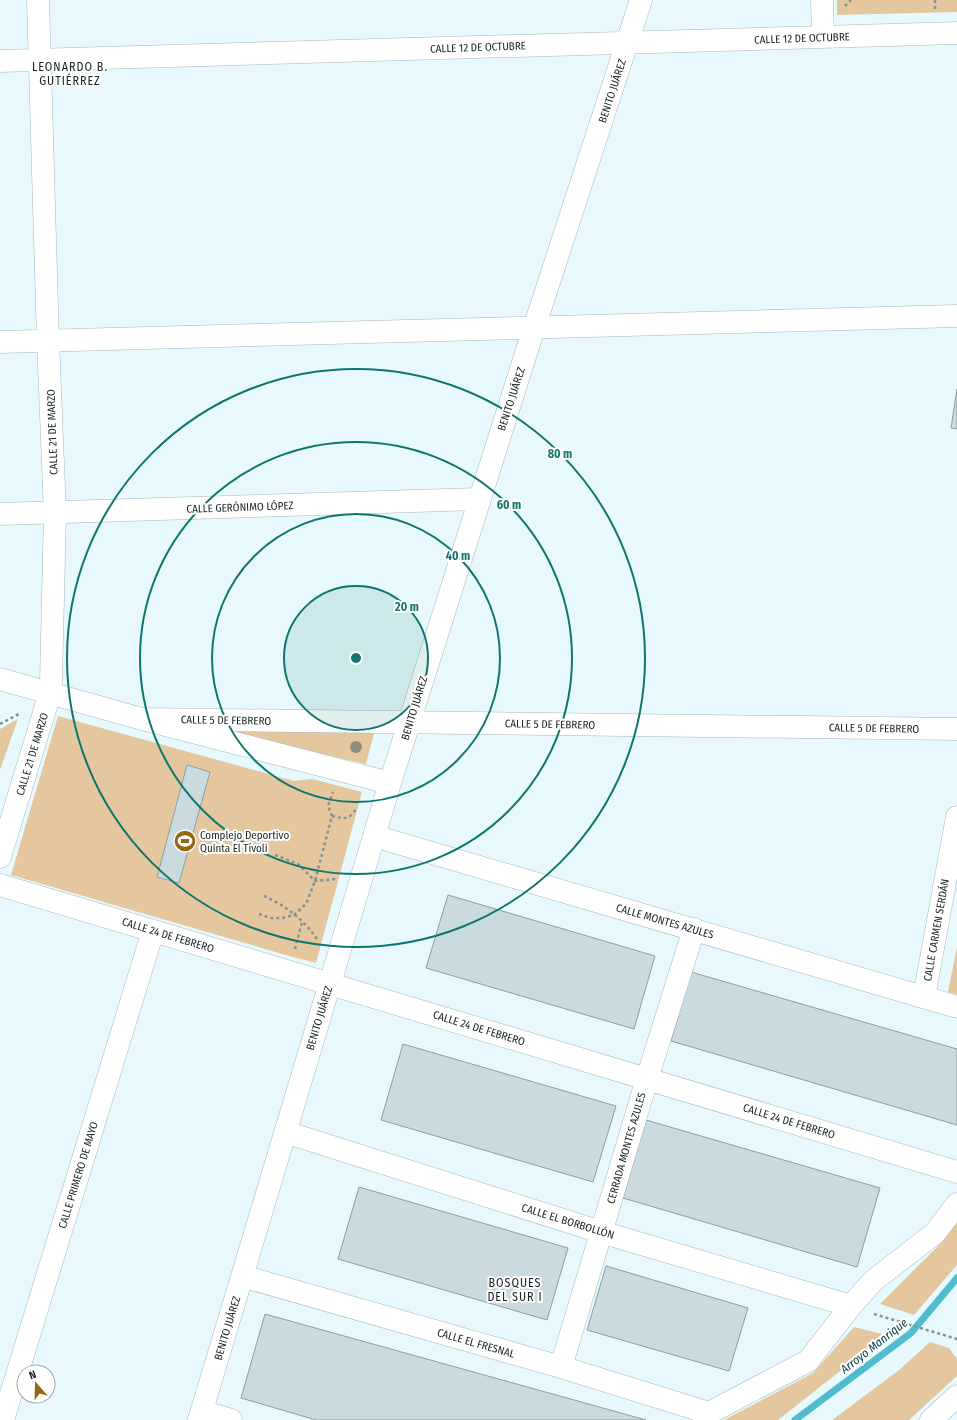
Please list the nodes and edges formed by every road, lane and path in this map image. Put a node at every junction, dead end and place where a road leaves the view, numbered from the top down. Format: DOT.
graph roads {
  1 [pos="38,0"];
  2 [pos="641,0"];
  3 [pos="822,0"];
  4 [pos="935,0"];
  5 [pos="935,12"];
  6 [pos="957,33"];
  7 [pos="823,37"];
  8 [pos="628,43"];
  9 [pos="41,60"];
  10 [pos="0,61"];
  11 [pos="957,316"];
  12 [pos="534,328"];
  13 [pos="48,341"];
  14 [pos="0,342"];
  15 [pos="479,499"];
  16 [pos="55,513"];
  17 [pos="0,514"];
  18 [pos="0,679"];
  19 [pos="50,693"];
  20 [pos="24,711"];
  21 [pos="142,719"];
  22 [pos="409,723"];
  23 [pos="0,724"];
  24 [pos="957,729"];
  25 [pos="390,783"];
  26 [pos="336,790"];
  27 [pos="357,807"];
  28 [pos="332,816"];
  29 [pos="957,817"];
  30 [pos="374,836"];
  31 [pos="276,854"];
  32 [pos="0,858"];
  33 [pos="338,879"];
  34 [pos="315,881"];
  35 [pos="0,885"];
  36 [pos="264,896"];
  37 [pos="259,914"];
  38 [pos="294,915"];
  39 [pos="302,922"];
  40 [pos="694,929"];
  41 [pos="153,931"];
  42 [pos="320,946"];
  43 [pos="294,950"];
  44 [pos="330,984"];
  45 [pos="924,997"];
  46 [pos="957,1007"];
  47 [pos="646,1079"];
  48 [pos="285,1132"];
  49 [pos="957,1172"];
  50 [pos="957,1204"];
  51 [pos="601,1232"];
  52 [pos="242,1276"];
  53 [pos="851,1306"];
  54 [pos="896,1322"];
  55 [pos="957,1339"];
  56 [pos="561,1367"];
  57 [pos="957,1396"];
  58 [pos="200,1415"];
  59 [pos="706,1417"];
  60 [pos="3,1420"];
  61 [pos="231,1420"];
  62 [pos="931,1420"];
  1 -- 9 [label="street, CALLE 21 DE MARZO"];
  2 -- 8 [label="street, BENITO JUÁREZ"];
  3 -- 7 [label="street"];
  4 -- 5 [label="path"];
  6 -- 7 [label="street, CALLE 12 DE OCTUBRE"];
  7 -- 8 [label="street, CALLE 12 DE OCTUBRE"];
  8 -- 9 [label="street, CALLE 12 DE OCTUBRE"];
  8 -- 12 [label="street, BENITO JUÁREZ"];
  9 -- 10 [label="street, CALLE 12 DE OCTUBRE"];
  9 -- 13 [label="street, CALLE 21 DE MARZO"];
  11 -- 12 [label="street"];
  12 -- 13 [label="street"];
  12 -- 15 [label="street, BENITO JUÁREZ"];
  13 -- 14 [label="street"];
  13 -- 16 [label="street, CALLE 21 DE MARZO"];
  15 -- 16 [label="street, CALLE GERÓNIMO LÓPEZ"];
  15 -- 22 [label="street, BENITO JUÁREZ"];
  16 -- 17 [label="street, CALLE GERÓNIMO LÓPEZ"];
  16 -- 19 [label="street, CALLE 21 DE MARZO"];
  18 -- 19 [label="street, CALLE 5 DE FEBRERO"];
  19 -- 21 [label="street, CALLE 5 DE FEBRERO"];
  19 -- 32 [label="street, CALLE 21 DE MARZO"];
  20 -- 23 [label="path"];
  21 -- 22 [label="street, CALLE 5 DE FEBRERO"];
  21 -- 25 [label="street, CALLE 5 DE FEBRERO"];
  22 -- 24 [label="street, CALLE 5 DE FEBRERO"];
  22 -- 25 [label="street, BENITO JUÁREZ"];
  25 -- 30 [label="street, BENITO JUÁREZ"];
  26 -- 28 [label="path"];
  27 -- 28 [label="path"];
  28 -- 34 [label="path"];
  29 -- 45 [label="street, CALLE CARMEN SERDÁN"];
  30 -- 40 [label="street, CALLE MONTES AZULES"];
  30 -- 44 [label="street, BENITO JUÁREZ"];
  31 -- 34 [label="path"];
  33 -- 34 [label="path"];
  34 -- 38 [label="path"];
  35 -- 41 [label="street, CALLE 24 DE FEBRERO"];
  36 -- 38 [label="path"];
  37 -- 38 [label="path"];
  38 -- 39 [label="path"];
  39 -- 42 [label="path"];
  39 -- 43 [label="path"];
  40 -- 45 [label="street, CALLE MONTES AZULES"];
  40 -- 47 [label="street, CERRADA MONTES AZULES"];
  41 -- 44 [label="street, CALLE 24 DE FEBRERO"];
  41 -- 60 [label="street, CALLE PRIMERO DE MAYO"];
  44 -- 47 [label="street, CALLE 24 DE FEBRERO"];
  44 -- 48 [label="street, BENITO JUÁREZ"];
  45 -- 46 [label="street, CALLE MONTES AZULES"];
  47 -- 49 [label="street, CALLE 24 DE FEBRERO"];
  47 -- 51 [label="street, CERRADA MONTES AZULES"];
  48 -- 51 [label="street, CALLE EL BORBOLLÓN"];
  48 -- 52 [label="street, BENITO JUÁREZ"];
  50 -- 53 [label="street"];
  51 -- 53 [label="street, CALLE EL BORBOLLÓN"];
  51 -- 56 [label="street, CERRADA MONTES AZULES"];
  52 -- 56 [label="street, CALLE EL FRESNAL"];
  52 -- 58 [label="street, BENITO JUÁREZ"];
  53 -- 59 [label="street"];
  54 -- 55 [label="path"];
  56 -- 59 [label="street, CALLE EL FRESNAL"];
  57 -- 62 [label="street"];
  58 -- 61 [label="street"];
}
